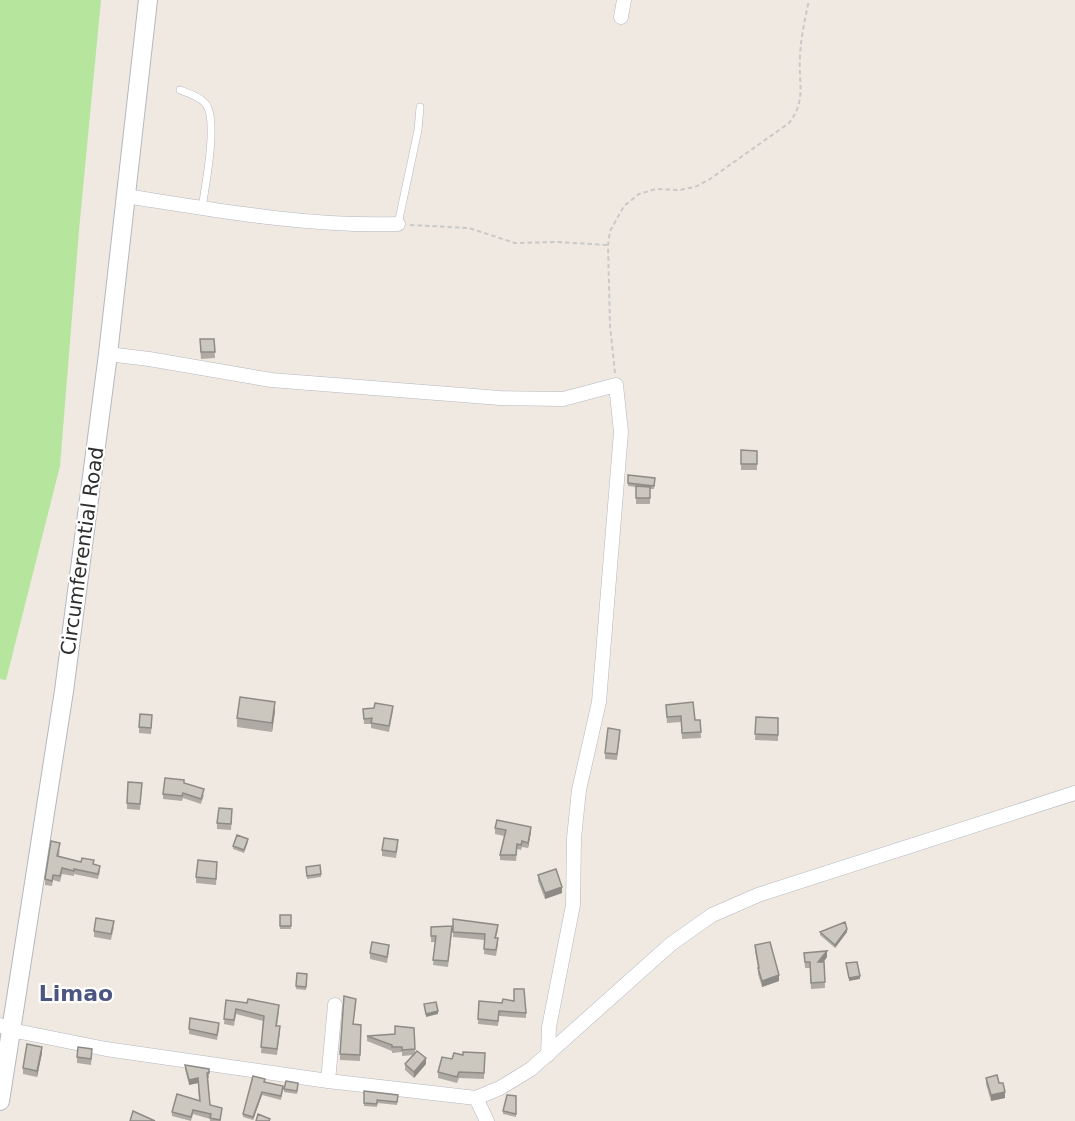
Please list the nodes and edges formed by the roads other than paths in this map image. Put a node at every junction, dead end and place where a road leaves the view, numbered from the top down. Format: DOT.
graph roads {
  1 [pos="148,0"];
  2 [pos="624,0"];
  3 [pos="621,17"];
  4 [pos="180,90"];
  5 [pos="420,107"];
  6 [pos="126,196"];
  7 [pos="202,208"];
  8 [pos="398,224"];
  9 [pos="108,354"];
  10 [pos="1075,793"];
  11 [pos="335,1005"];
  12 [pos="5,1027"];
  13 [pos="548,1055"];
  14 [pos="328,1081"];
  15 [pos="476,1098"];
  16 [pos="0,1101"];
  17 [pos="487,1121"];
  1 -- 6 [label="main road, Circumferential Road"];
  2 -- 3 [label="street"];
  4 -- 7 [label="lane"];
  5 -- 8 [label="lane"];
  6 -- 7 [label="street"];
  6 -- 9 [label="main road, Circumferential Road"];
  7 -- 8 [label="street"];
  9 -- 12 [label="main road, Circumferential Road"];
  9 -- 13 [label="street"];
  10 -- 13 [label="street"];
  11 -- 14 [label="street"];
  12 -- 14 [label="street"];
  12 -- 16 [label="main road, Circumferential Road"];
  13 -- 15 [label="street"];
  14 -- 15 [label="street"];
  15 -- 17 [label="street"];
}
